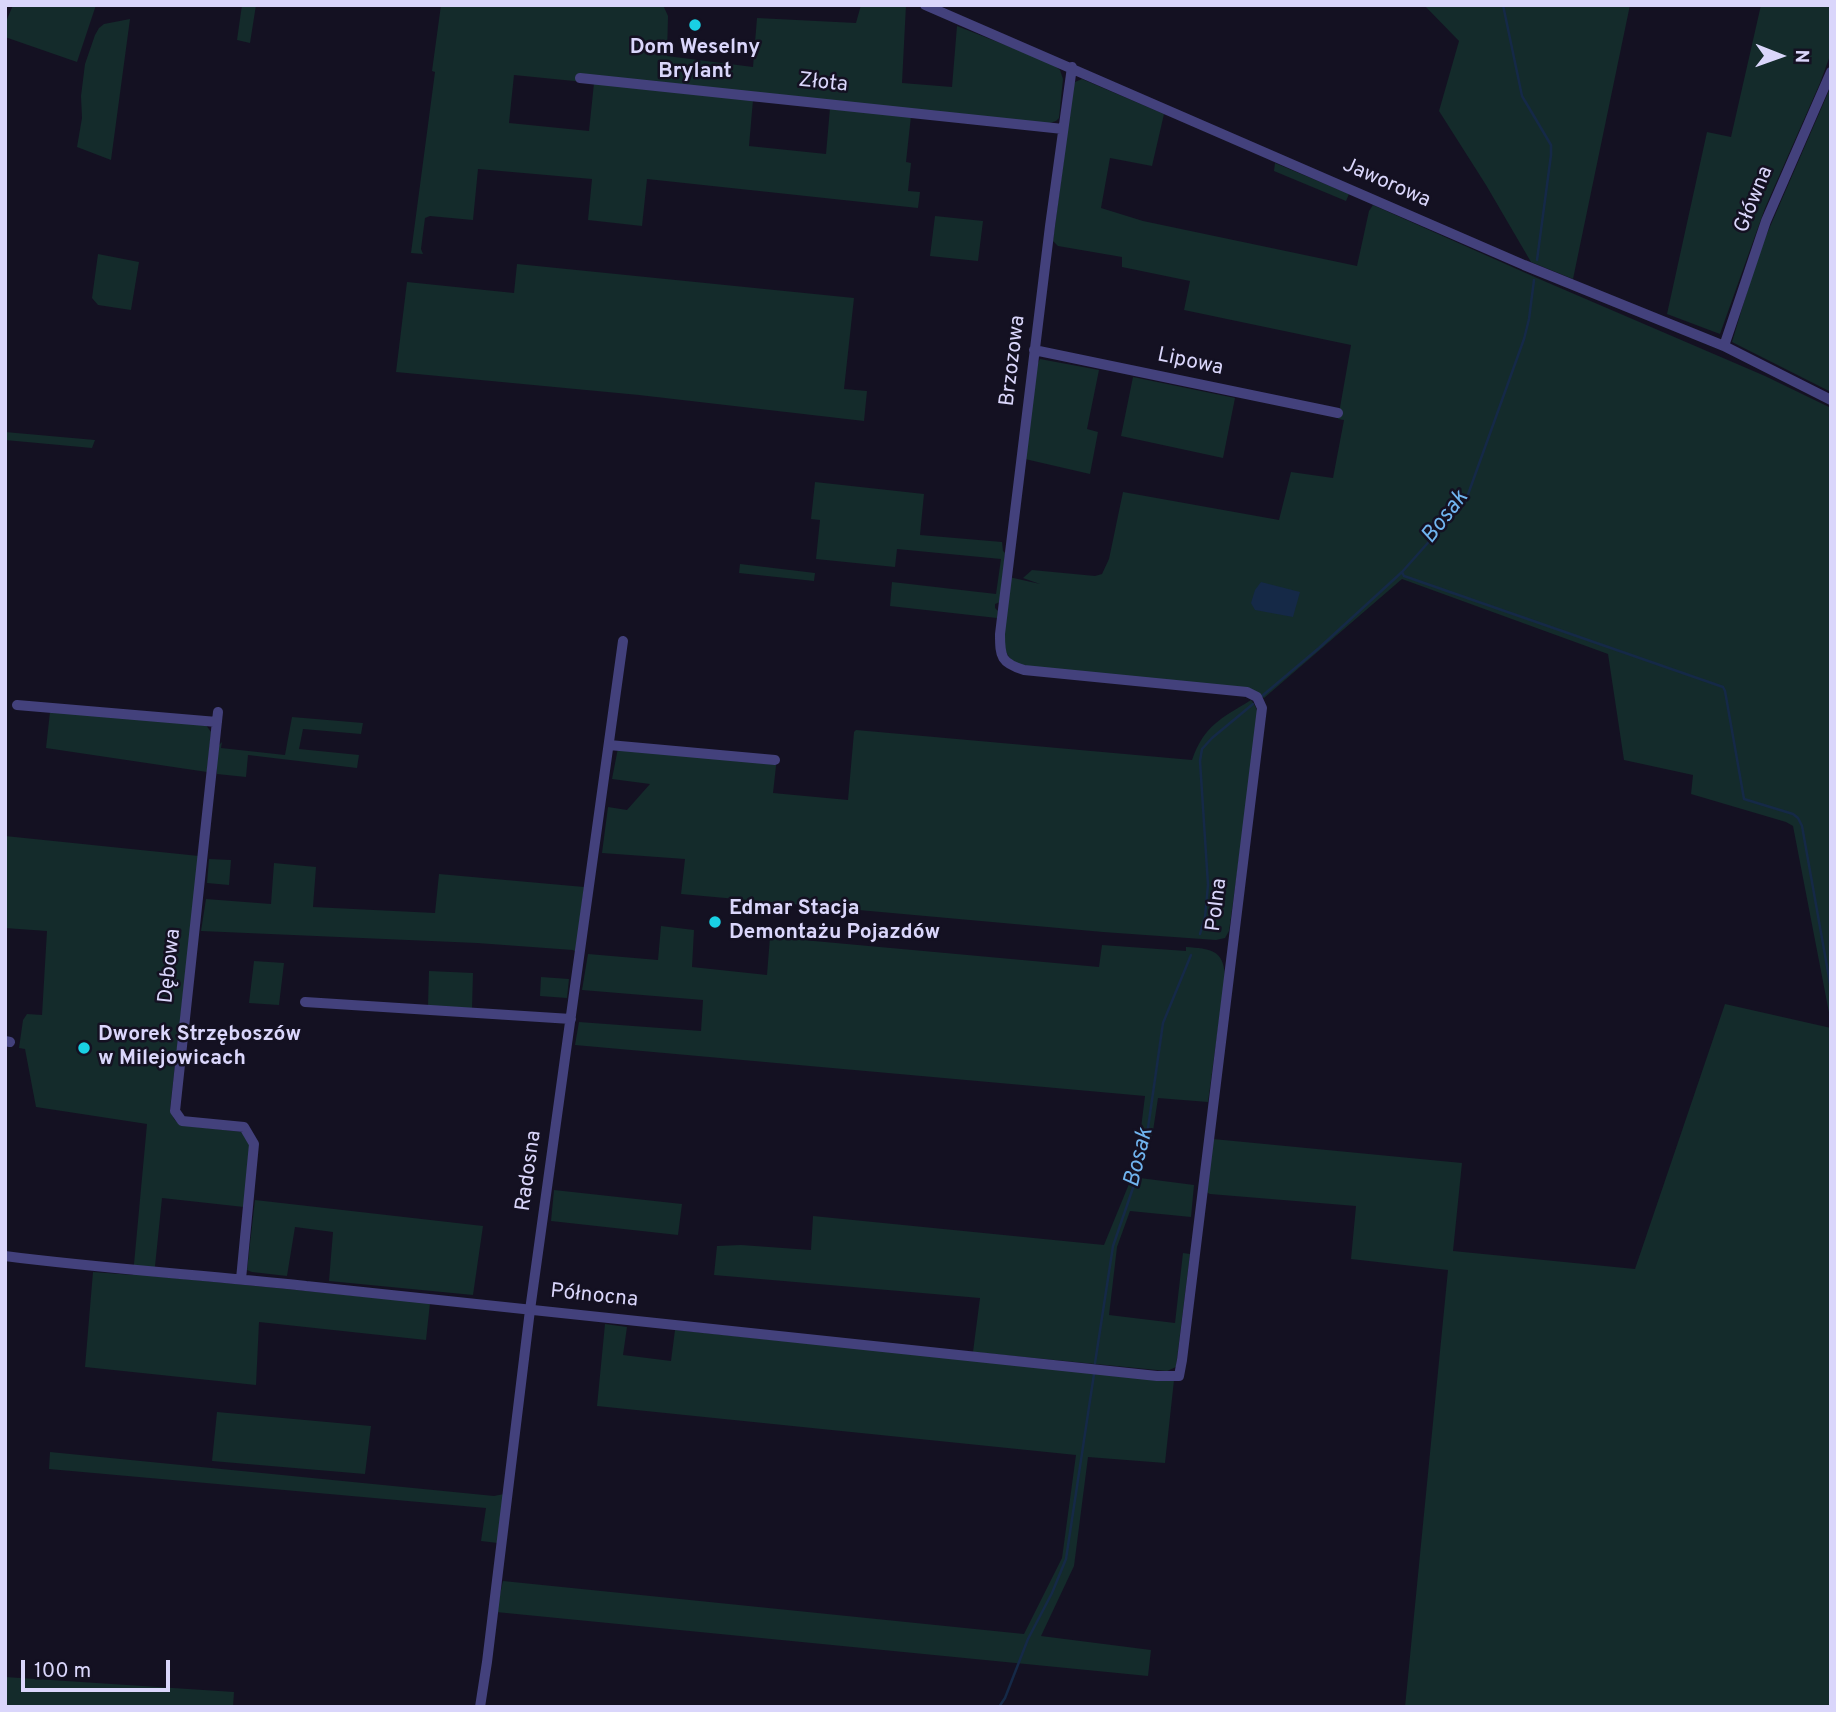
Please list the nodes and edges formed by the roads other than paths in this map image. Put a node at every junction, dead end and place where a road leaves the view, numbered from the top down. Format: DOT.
graph roads {
  1 [pos="925,5"];
  2 [pos="1072,67"];
  3 [pos="1831,72"];
  4 [pos="580,78"];
  5 [pos="1063,129"];
  6 [pos="1724,346"];
  7 [pos="1034,350"];
  8 [pos="1831,400"];
  9 [pos="1338,413"];
  10 [pos="623,641"];
  11 [pos="1003,659"];
  12 [pos="17,705"];
  13 [pos="609,745"];
  14 [pos="775,760"];
  15 [pos="304,1002"];
  16 [pos="571,1019"];
  17 [pos="5,1256"];
  18 [pos="241,1279"];
  19 [pos="530,1310"];
  20 [pos="1179,1376"];
  21 [pos="480,1707"];
  1 -- 2 [label="street, Jaworowa"];
  2 -- 5 [label="street, Brzozowa"];
  2 -- 6 [label="street, Jaworowa"];
  3 -- 6 [label="street, Główna"];
  4 -- 5 [label="street, Złota"];
  5 -- 7 [label="street, Brzozowa"];
  6 -- 8 [label="street, Jaworowa"];
  7 -- 9 [label="street, Lipowa"];
  7 -- 11 [label="street, Brzozowa"];
  10 -- 13 [label="street, Radosna"];
  11 -- 20 [label="street, Polna"];
  12 -- 18 [label="street, Dębowa"];
  13 -- 14 [label="street"];
  13 -- 16 [label="street, Radosna"];
  15 -- 16 [label="street"];
  16 -- 19 [label="street, Radosna"];
  17 -- 18 [label="street, Północna"];
  18 -- 19 [label="street, Północna"];
  19 -- 20 [label="street, Północna"];
  19 -- 21 [label="street, Radosna"];
}
